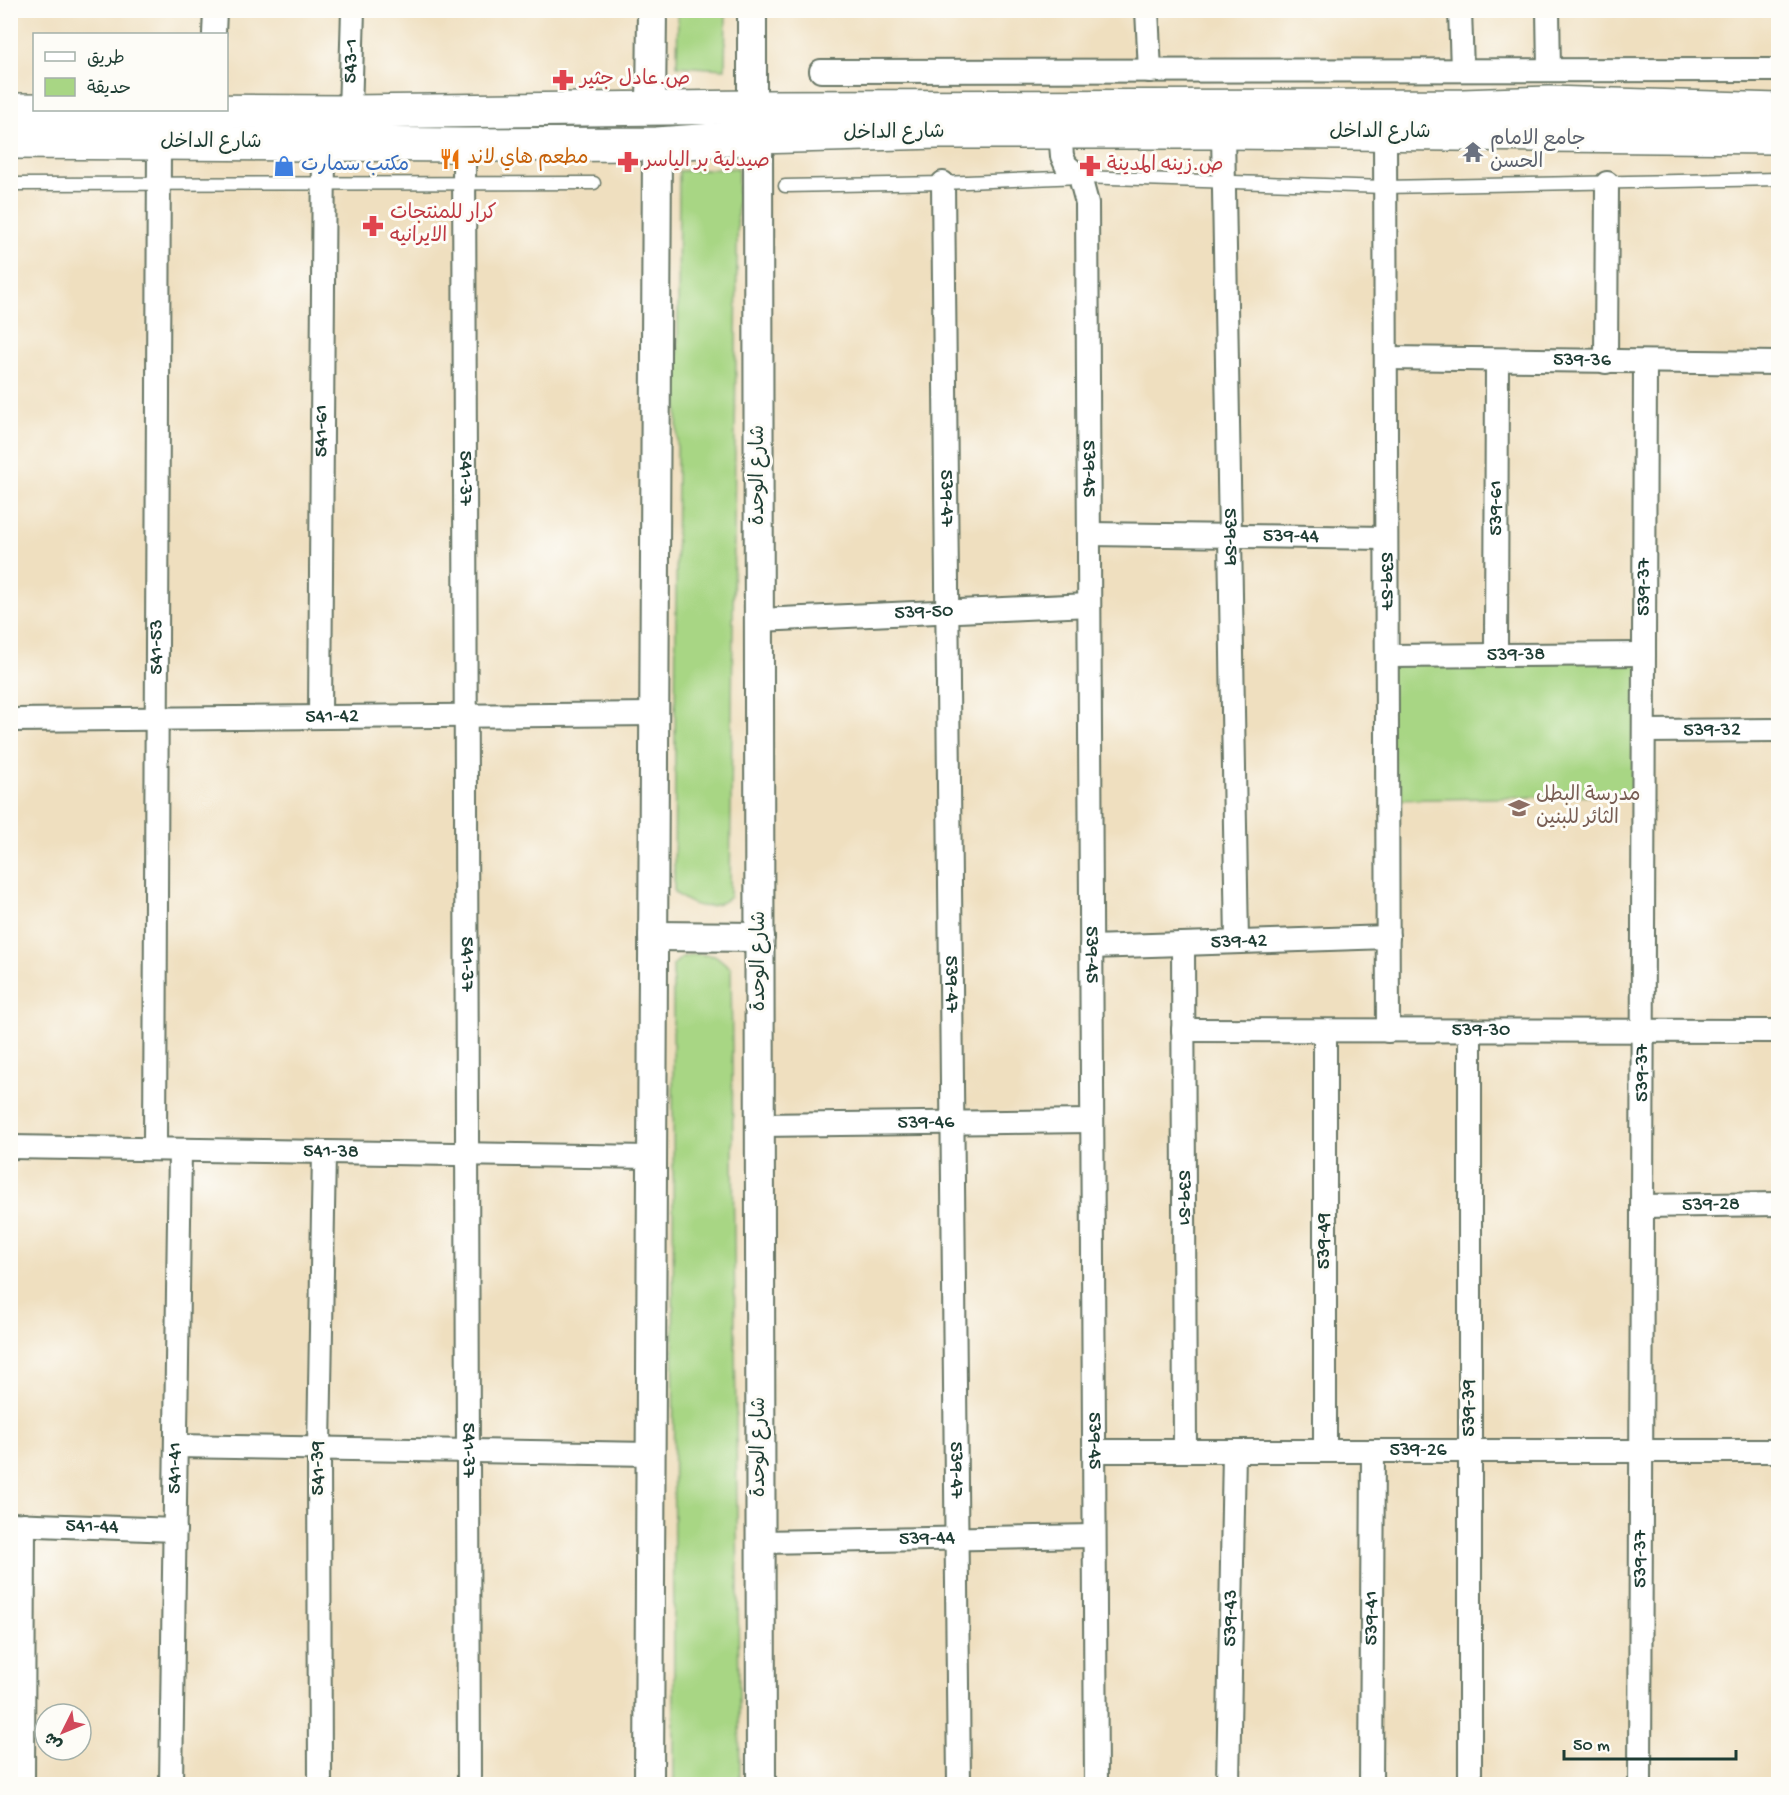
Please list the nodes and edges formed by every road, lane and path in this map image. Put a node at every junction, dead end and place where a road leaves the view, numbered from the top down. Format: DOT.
graph roads {
  1 [pos="215,10"];
  2 [pos="353,10"];
  3 [pos="652,10"];
  4 [pos="752,10"];
  5 [pos="1147,10"];
  6 [pos="1460,10"];
  7 [pos="1548,10"];
  8 [pos="214,33"];
  9 [pos="1462,70"];
  10 [pos="1549,70"];
  11 [pos="1779,70"];
  12 [pos="821,71"];
  13 [pos="1064,71"];
  14 [pos="1150,71"];
  15 [pos="10,110"];
  16 [pos="33,110"];
  17 [pos="228,110"];
  18 [pos="651,110"];
  19 [pos="1779,110"];
  20 [pos="351,112"];
  21 [pos="1062,119"];
  22 [pos="755,122"];
  23 [pos="1222,132"];
  24 [pos="1385,133"];
  25 [pos="1779,137"];
  26 [pos="10,142"];
  27 [pos="159,142"];
  28 [pos="324,143"];
  29 [pos="657,144"];
  30 [pos="464,145"];
  31 [pos="1080,177"];
  32 [pos="1779,179"];
  33 [pos="1223,181"];
  34 [pos="159,183"];
  35 [pos="324,183"];
  36 [pos="594,183"];
  37 [pos="943,183"];
  38 [pos="1606,183"];
  39 [pos="10,184"];
  40 [pos="464,184"];
  41 [pos="785,186"];
  42 [pos="1385,188"];
  43 [pos="1386,358"];
  44 [pos="1497,360"];
  45 [pos="1606,362"];
  46 [pos="1645,362"];
  47 [pos="1779,363"];
  48 [pos="1089,534"];
  49 [pos="1230,536"];
  50 [pos="1386,538"];
  51 [pos="1089,605"];
  52 [pos="947,611"];
  53 [pos="759,620"];
  54 [pos="1644,654"];
  55 [pos="1496,655"];
  56 [pos="1387,656"];
  57 [pos="654,714"];
  58 [pos="465,716"];
  59 [pos="320,717"];
  60 [pos="157,719"];
  61 [pos="10,720"];
  62 [pos="1779,730"];
  63 [pos="1644,731"];
  64 [pos="653,936"];
  65 [pos="760,937"];
  66 [pos="1388,937"];
  67 [pos="1237,942"];
  68 [pos="1183,944"];
  69 [pos="1091,946"];
  70 [pos="1183,1030"];
  71 [pos="1325,1031"];
  72 [pos="1388,1031"];
  73 [pos="1470,1031"];
  74 [pos="1643,1031"];
  75 [pos="1779,1031"];
  76 [pos="1092,1121"];
  77 [pos="952,1123"];
  78 [pos="760,1125"];
  79 [pos="10,1147"];
  80 [pos="155,1149"];
  81 [pos="180,1150"];
  82 [pos="324,1152"];
  83 [pos="467,1154"];
  84 [pos="652,1157"];
  85 [pos="1779,1204"];
  86 [pos="1642,1206"];
  87 [pos="176,1446"];
  88 [pos="319,1448"];
  89 [pos="468,1450"];
  90 [pos="1094,1451"];
  91 [pos="1185,1451"];
  92 [pos="1233,1451"];
  93 [pos="1325,1451"];
  94 [pos="1373,1451"];
  95 [pos="1470,1451"];
  96 [pos="1641,1451"];
  97 [pos="1779,1451"];
  98 [pos="651,1454"];
  99 [pos="17,1524"];
  100 [pos="175,1530"];
  101 [pos="1094,1536"];
  102 [pos="956,1538"];
  103 [pos="761,1542"];
  104 [pos="23,1785"];
  105 [pos="171,1785"];
  106 [pos="320,1785"];
  107 [pos="469,1785"];
  108 [pos="649,1785"];
  109 [pos="761,1785"];
  110 [pos="959,1785"];
  111 [pos="1096,1785"];
  112 [pos="1228,1785"];
  113 [pos="1371,1785"];
  114 [pos="1470,1785"];
  115 [pos="1640,1785"];
  1 -- 8 [label="street"];
  2 -- 20 [label="street, 543-1"];
  3 -- 18 [label="street"];
  4 -- 22 [label="street, شارع الوحدة"];
  5 -- 14 [label="street"];
  6 -- 9 [label="street"];
  7 -- 10 [label="street"];
  9 -- 10 [label="street"];
  9 -- 14 [label="street"];
  10 -- 11 [label="street"];
  12 -- 13 [label="street"];
  13 -- 14 [label="street"];
  13 -- 21 [label="street, 539-45"];
  15 -- 16 [label="main road, شارع الداخل"];
  17 -- 20 [label="main road, شارع الداخل"];
  18 -- 20 [label="main road, شارع الداخل"];
  18 -- 22 [label="main road, شارع الداخل"];
  19 -- 21 [label="main road, شارع الداخل"];
  21 -- 22 [label="main road, شارع الداخل"];
  21 -- 23 [label="main road, شارع الداخل"];
  21 -- 31 [label="street, 539-45"];
  22 -- 29 [label="main road, شارع الداخل"];
  22 -- 53 [label="street, شارع الوحدة"];
  23 -- 24 [label="main road, شارع الداخل"];
  23 -- 33 [label="street, 539-59"];
  24 -- 25 [label="main road, شارع الداخل"];
  24 -- 42 [label="street, 539-57"];
  26 -- 27 [label="main road, شارع الداخل"];
  27 -- 28 [label="main road, شارع الداخل"];
  27 -- 34 [label="street, 541-53"];
  28 -- 30 [label="main road, شارع الداخل"];
  28 -- 35 [label="street, 541-61"];
  29 -- 30 [label="main road, شارع الداخل"];
  29 -- 57 [label="street"];
  30 -- 40 [label="street, 541-37"];
  31 -- 33 [label="lane"];
  31 -- 37 [label="lane"];
  31 -- 48 [label="street, 539-45"];
  32 -- 38 [label="lane"];
  33 -- 42 [label="lane"];
  33 -- 49 [label="street, 539-59"];
  34 -- 35 [label="lane"];
  34 -- 39 [label="lane"];
  34 -- 60 [label="street, 541-53"];
  35 -- 40 [label="lane"];
  35 -- 59 [label="street, 541-61"];
  36 -- 40 [label="lane"];
  37 -- 41 [label="lane"];
  37 -- 52 [label="street, 539-47"];
  38 -- 42 [label="lane"];
  38 -- 45 [label="street"];
  40 -- 58 [label="street, 541-37"];
  42 -- 43 [label="street, 539-57"];
  43 -- 44 [label="street, 539-36"];
  43 -- 50 [label="street, 539-57"];
  44 -- 45 [label="street, 539-36"];
  44 -- 55 [label="street, 539-61"];
  45 -- 46 [label="street, 539-36"];
  46 -- 47 [label="street, 539-36"];
  46 -- 54 [label="street, 539-37"];
  48 -- 49 [label="street, 539-44"];
  48 -- 51 [label="street, 539-45"];
  49 -- 50 [label="street, 539-44"];
  49 -- 67 [label="street, 539-59"];
  50 -- 56 [label="street, 539-57"];
  51 -- 52 [label="street, 539-50"];
  51 -- 69 [label="street, 539-45"];
  52 -- 53 [label="street, 539-50"];
  52 -- 77 [label="street, 539-47"];
  53 -- 65 [label="street, شارع الوحدة"];
  54 -- 55 [label="street, 539-38"];
  54 -- 63 [label="street, 539-37"];
  55 -- 56 [label="street, 539-38"];
  56 -- 66 [label="street, 539-57"];
  57 -- 58 [label="street, 541-42"];
  57 -- 64 [label="street"];
  58 -- 59 [label="street, 541-42"];
  58 -- 83 [label="street, 541-37"];
  59 -- 60 [label="street, 541-42"];
  60 -- 61 [label="street, 541-42"];
  60 -- 80 [label="street, 541-53"];
  62 -- 63 [label="street, 539-32"];
  63 -- 74 [label="street, 539-37"];
  64 -- 65 [label="street"];
  64 -- 84 [label="street"];
  65 -- 78 [label="street, شارع الوحدة"];
  66 -- 67 [label="street, 539-42"];
  66 -- 72 [label="street, 539-57"];
  67 -- 68 [label="street, 539-42"];
  68 -- 69 [label="street, 539-42"];
  68 -- 70 [label="street, 539-51"];
  69 -- 76 [label="street, 539-45"];
  70 -- 71 [label="street, 539-30"];
  70 -- 91 [label="street, 539-51"];
  71 -- 72 [label="street, 539-30"];
  71 -- 93 [label="street, 539-49"];
  72 -- 73 [label="street, 539-30"];
  73 -- 74 [label="street, 539-30"];
  73 -- 95 [label="street, 539-39"];
  74 -- 75 [label="street, 539-30"];
  74 -- 86 [label="street, 539-37"];
  76 -- 77 [label="street, 539-46"];
  76 -- 90 [label="street, 539-45"];
  77 -- 78 [label="street, 539-46"];
  77 -- 102 [label="street, 539-47"];
  78 -- 103 [label="street, شارع الوحدة"];
  79 -- 80 [label="street, 541-38"];
  80 -- 81 [label="street, 541-38"];
  81 -- 82 [label="street, 541-38"];
  81 -- 87 [label="street, 541-41"];
  82 -- 83 [label="street, 541-38"];
  82 -- 88 [label="street, 541-39"];
  83 -- 84 [label="street, 541-38"];
  83 -- 89 [label="street, 541-37"];
  84 -- 98 [label="street"];
  85 -- 86 [label="street, 539-28"];
  86 -- 96 [label="street, 539-37"];
  87 -- 88 [label="street"];
  87 -- 100 [label="street, 541-41"];
  88 -- 89 [label="street"];
  88 -- 106 [label="street, 541-39"];
  89 -- 98 [label="street"];
  89 -- 107 [label="street, 541-37"];
  90 -- 91 [label="street, 539-26"];
  90 -- 101 [label="street, 539-45"];
  91 -- 92 [label="street, 539-26"];
  92 -- 93 [label="street, 539-26"];
  92 -- 112 [label="street, 539-43"];
  93 -- 94 [label="street, 539-26"];
  94 -- 95 [label="street, 539-26"];
  94 -- 113 [label="street, 539-41"];
  95 -- 96 [label="street, 539-26"];
  95 -- 114 [label="street, 539-39"];
  96 -- 97 [label="street, 539-26"];
  96 -- 115 [label="street, 539-37"];
  98 -- 108 [label="street"];
  99 -- 100 [label="street, 541-44"];
  99 -- 104 [label="street"];
  100 -- 105 [label="street, 541-41"];
  101 -- 102 [label="street, 539-44"];
  101 -- 111 [label="street, 539-45"];
  102 -- 103 [label="street, 539-44"];
  102 -- 110 [label="street, 539-47"];
  103 -- 109 [label="street, شارع الوحدة"];
}
